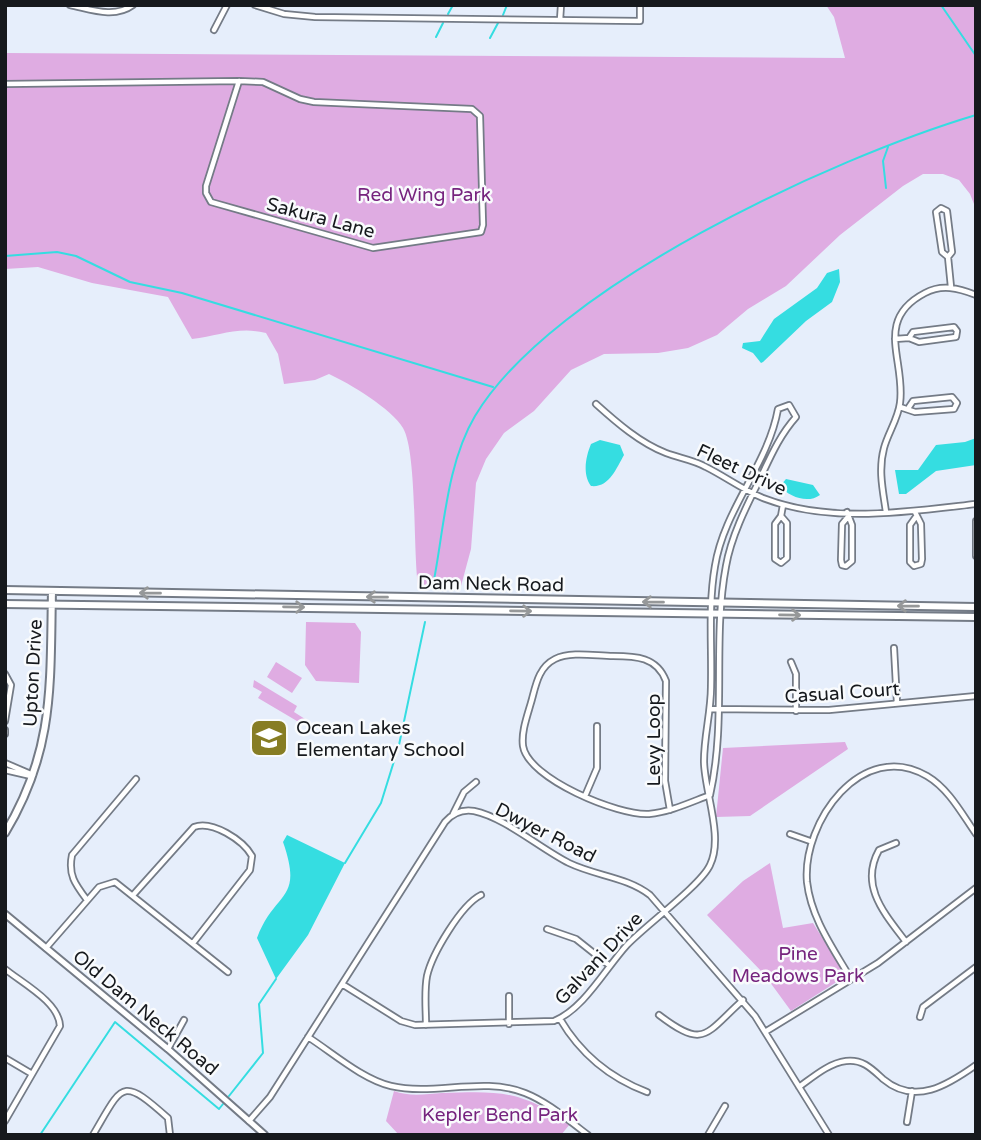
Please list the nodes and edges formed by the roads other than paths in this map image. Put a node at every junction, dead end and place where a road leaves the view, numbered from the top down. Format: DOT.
graph roads {
  1 [pos="70,5"];
  2 [pos="133,5"];
  3 [pos="227,5"];
  4 [pos="255,5"];
  5 [pos="561,5"];
  6 [pos="640,5"];
  7 [pos="559,20"];
  8 [pos="214,30"];
  9 [pos="239,81"];
  10 [pos="5,84"];
  11 [pos="948,257"];
  12 [pos="951,287"];
  13 [pos="976,295"];
  14 [pos="909,338"];
  15 [pos="895,339"];
  16 [pos="596,404"];
  17 [pos="900,407"];
  18 [pos="909,407"];
  19 [pos="745,489"];
  20 [pos="753,494"];
  21 [pos="783,505"];
  22 [pos="976,505"];
  23 [pos="886,512"];
  24 [pos="847,515"];
  25 [pos="915,515"];
  26 [pos="781,516"];
  27 [pos="976,521"];
  28 [pos="976,556"];
  29 [pos="5,590"];
  30 [pos="52,591"];
  31 [pos="265,595"];
  32 [pos="709,603"];
  33 [pos="722,603"];
  34 [pos="5,604"];
  35 [pos="52,604"];
  36 [pos="264,607"];
  37 [pos="976,607"];
  38 [pos="710,614"];
  39 [pos="722,614"];
  40 [pos="976,617"];
  41 [pos="894,648"];
  42 [pos="791,662"];
  43 [pos="5,674"];
  44 [pos="976,696"];
  45 [pos="897,703"];
  46 [pos="710,709"];
  47 [pos="720,709"];
  48 [pos="796,711"];
  49 [pos="5,721"];
  50 [pos="597,726"];
  51 [pos="5,763"];
  52 [pos="5,770"];
  53 [pos="33,776"];
  54 [pos="136,779"];
  55 [pos="476,782"];
  56 [pos="710,795"];
  57 [pos="585,796"];
  58 [pos="670,810"];
  59 [pos="453,815"];
  60 [pos="5,833"];
  61 [pos="790,834"];
  62 [pos="976,834"];
  63 [pos="810,841"];
  64 [pos="896,843"];
  65 [pos="976,888"];
  66 [pos="134,894"];
  67 [pos="481,895"];
  68 [pos="87,900"];
  69 [pos="664,911"];
  70 [pos="5,914"];
  71 [pos="547,929"];
  72 [pos="906,942"];
  73 [pos="193,943"];
  74 [pos="46,948"];
  75 [pos="610,965"];
  76 [pos="976,967"];
  77 [pos="5,969"];
  78 [pos="228,972"];
  79 [pos="851,979"];
  80 [pos="342,984"];
  81 [pos="509,996"];
  82 [pos="743,1000"];
  83 [pos="659,1015"];
  84 [pos="920,1017"];
  85 [pos="559,1018"];
  86 [pos="184,1020"];
  87 [pos="509,1024"];
  88 [pos="426,1025"];
  89 [pos="765,1032"];
  90 [pos="308,1037"];
  91 [pos="168,1049"];
  92 [pos="5,1058"];
  93 [pos="976,1065"];
  94 [pos="33,1074"];
  95 [pos="799,1087"];
  96 [pos="912,1091"];
  97 [pos="647,1092"];
  98 [pos="725,1106"];
  99 [pos="5,1121"];
  100 [pos="250,1121"];
  101 [pos="907,1122"];
  102 [pos="93,1135"];
  103 [pos="170,1135"];
  104 [pos="265,1135"];
  105 [pos="588,1135"];
  106 [pos="708,1135"];
  107 [pos="829,1135"];
  1 -- 2 [label="street"];
  3 -- 8 [label="street"];
  4 -- 7 [label="street"];
  5 -- 7 [label="street"];
  6 -- 7 [label="street"];
  9 -- 9 [label="street, Sakura Lane"];
  9 -- 10 [label="street, Sakura Lane"];
  11 -- 11 [label="street"];
  11 -- 12 [label="street"];
  12 -- 13 [label="street"];
  12 -- 15 [label="street"];
  14 -- 14 [label="street"];
  14 -- 15 [label="street"];
  15 -- 17 [label="street"];
  16 -- 19 [label="street, Fleet Drive"];
  17 -- 18 [label="street"];
  17 -- 23 [label="street"];
  18 -- 18 [label="street"];
  19 -- 20 [label="street, Fleet Drive"];
  19 -- 20 [label="street, Galvani Drive"];
  19 -- 32 [label="street, Galvani Drive"];
  20 -- 21 [label="street, Fleet Drive"];
  20 -- 33 [label="street, Galvani Drive"];
  21 -- 24 [label="street, Fleet Drive"];
  21 -- 26 [label="street"];
  22 -- 25 [label="street, Fleet Drive"];
  23 -- 24 [label="street, Fleet Drive"];
  23 -- 25 [label="street, Fleet Drive"];
  24 -- 24 [label="street"];
  25 -- 25 [label="street"];
  26 -- 26 [label="street"];
  27 -- 28 [label="street"];
  29 -- 30 [label="main road, Dam Neck Road"];
  31 -- 30 [label="main road, Dam Neck Road, one-way"];
  30 -- 35 [label="main road, Upton Drive"];
  32 -- 31 [label="main road, Dam Neck Road, one-way"];
  31 -- 36 [label="main road"];
  32 -- 33 [label="main road, Dam Neck Road"];
  32 -- 38 [label="street, Galvani Drive"];
  37 -- 33 [label="main road, Dam Neck Road, one-way"];
  33 -- 39 [label="street, Galvani Drive"];
  34 -- 35 [label="main road, Dam Neck Road"];
  35 -- 36 [label="main road, Dam Neck Road"];
  35 -- 53 [label="main road, Upton Drive"];
  36 -- 38 [label="main road, Dam Neck Road, one-way"];
  38 -- 39 [label="main road, Dam Neck Road"];
  38 -- 46 [label="street, Galvani Drive"];
  39 -- 40 [label="main road, Dam Neck Road, one-way"];
  39 -- 47 [label="street, Galvani Drive"];
  41 -- 45 [label="street"];
  42 -- 48 [label="street"];
  43 -- 49 [label="street"];
  44 -- 45 [label="street, Casual Court"];
  45 -- 48 [label="street, Casual Court"];
  46 -- 47 [label="street, Casual Court"];
  46 -- 56 [label="street, Galvani Drive"];
  47 -- 48 [label="street, Casual Court"];
  47 -- 56 [label="street, Galvani Drive"];
  50 -- 57 [label="street"];
  51 -- 53 [label="street"];
  52 -- 53 [label="street"];
  53 -- 60 [label="main road, Upton Drive"];
  54 -- 68 [label="street"];
  55 -- 59 [label="street"];
  56 -- 58 [label="street, Levy Loop"];
  56 -- 69 [label="street, Galvani Drive"];
  57 -- 58 [label="street, Levy Loop"];
  57 -- 58 [label="street, Levy Loop"];
  59 -- 69 [label="street, Dwyer Road"];
  59 -- 80 [label="street"];
  61 -- 63 [label="street"];
  62 -- 63 [label="street"];
  63 -- 79 [label="street"];
  64 -- 72 [label="street"];
  65 -- 72 [label="street"];
  66 -- 68 [label="street"];
  66 -- 73 [label="street"];
  66 -- 73 [label="street"];
  67 -- 88 [label="street"];
  68 -- 74 [label="street"];
  69 -- 75 [label="street, Galvani Drive"];
  69 -- 82 [label="street, Dwyer Road"];
  70 -- 74 [label="street, Old Dam Neck Road"];
  71 -- 75 [label="street"];
  72 -- 79 [label="street"];
  73 -- 78 [label="street"];
  74 -- 91 [label="street, Old Dam Neck Road"];
  75 -- 85 [label="street, Galvani Drive"];
  76 -- 84 [label="street"];
  77 -- 94 [label="street"];
  79 -- 89 [label="street"];
  80 -- 88 [label="street, Galvani Drive"];
  80 -- 90 [label="street"];
  81 -- 87 [label="street"];
  82 -- 83 [label="street"];
  82 -- 89 [label="street, Dwyer Road"];
  85 -- 87 [label="street, Galvani Drive"];
  85 -- 97 [label="street"];
  86 -- 91 [label="street"];
  87 -- 88 [label="street, Galvani Drive"];
  89 -- 95 [label="street, Dwyer Road"];
  90 -- 100 [label="street"];
  90 -- 105 [label="street"];
  91 -- 100 [label="street, Old Dam Neck Road"];
  92 -- 94 [label="street"];
  93 -- 96 [label="street"];
  94 -- 99 [label="street"];
  95 -- 96 [label="street"];
  95 -- 107 [label="street, Dwyer Road"];
  96 -- 101 [label="street"];
  98 -- 106 [label="street"];
  100 -- 104 [label="street, Old Dam Neck Road"];
  102 -- 103 [label="street"];
}
